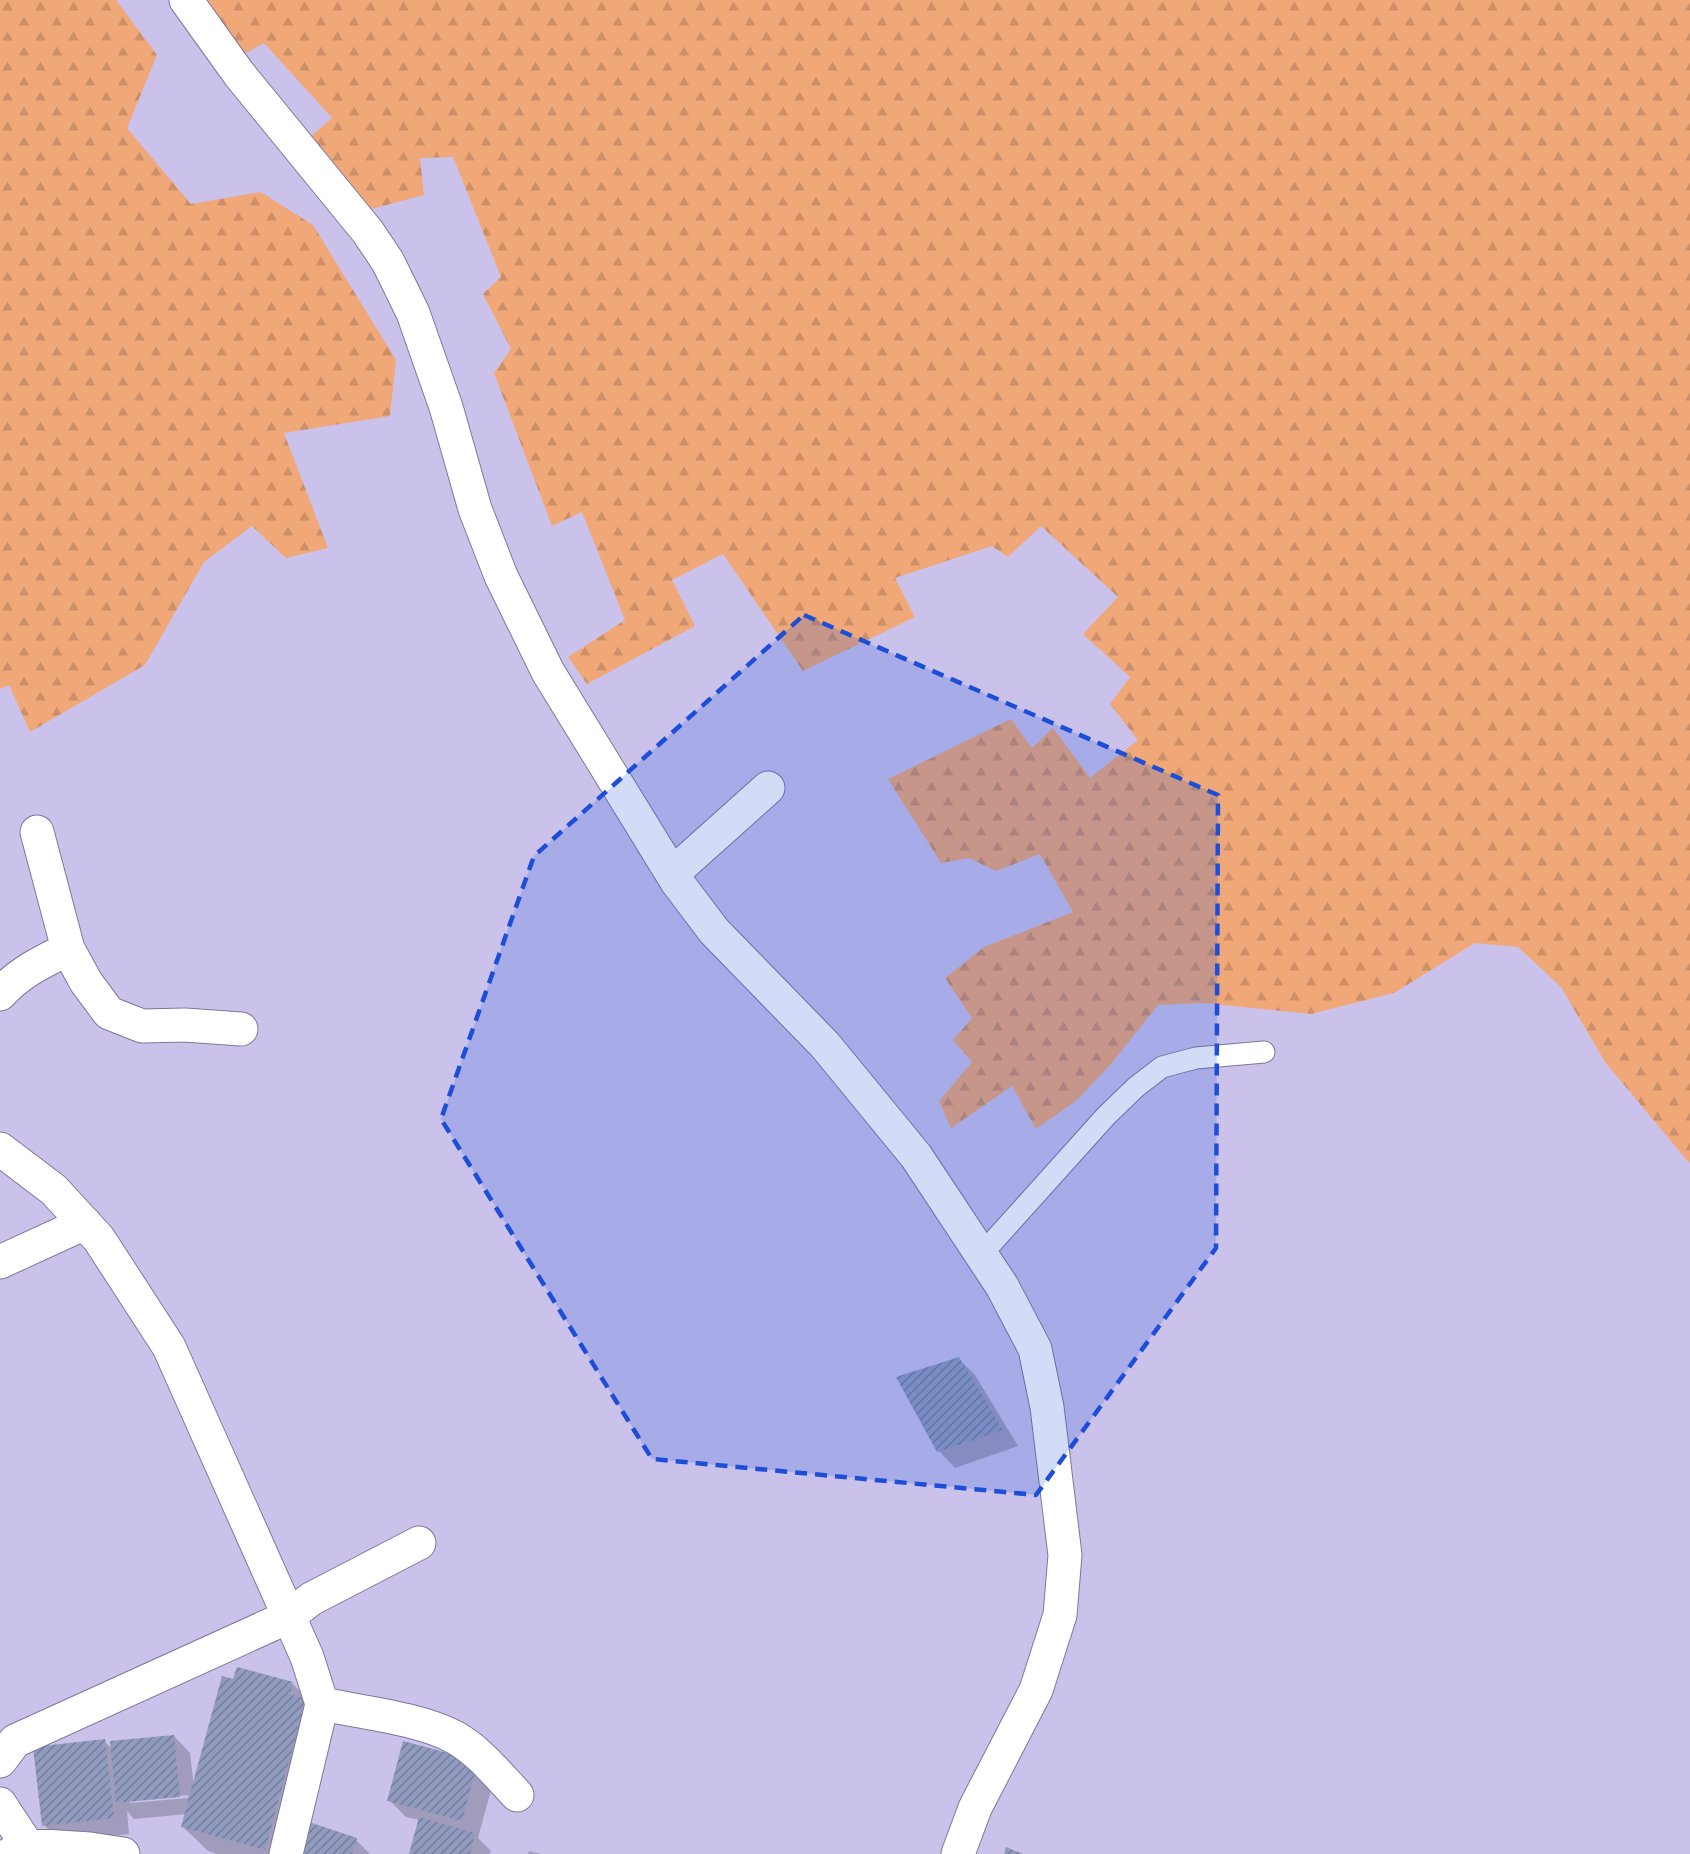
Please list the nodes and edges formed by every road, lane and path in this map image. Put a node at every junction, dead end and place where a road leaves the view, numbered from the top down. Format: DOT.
graph roads {
  1 [pos="186,0"];
  2 [pos="768,788"];
  3 [pos="37,832"];
  4 [pos="672,874"];
  5 [pos="68,949"];
  6 [pos="0,994"];
  7 [pos="241,1029"];
  8 [pos="1264,1052"];
  9 [pos="0,1149"];
  10 [pos="85,1223"];
  11 [pos="981,1255"];
  12 [pos="0,1262"];
  13 [pos="419,1543"];
  14 [pos="288,1617"];
  15 [pos="322,1704"];
  16 [pos="0,1761"];
  17 [pos="517,1795"];
  18 [pos="0,1804"];
  19 [pos="19,1850"];
  20 [pos="123,1854"];
  21 [pos="286,1854"];
  22 [pos="958,1854"];
  1 -- 4 [label="street"];
  2 -- 4 [label="street"];
  3 -- 5 [label="street"];
  4 -- 11 [label="street"];
  5 -- 6 [label="street"];
  5 -- 7 [label="street"];
  8 -- 11 [label="lane"];
  9 -- 10 [label="street"];
  10 -- 12 [label="street"];
  10 -- 14 [label="street"];
  11 -- 22 [label="street"];
  13 -- 14 [label="street"];
  14 -- 15 [label="street"];
  14 -- 16 [label="street"];
  15 -- 17 [label="street"];
  15 -- 21 [label="street"];
  18 -- 19 [label="street"];
  19 -- 20 [label="street"];
}
